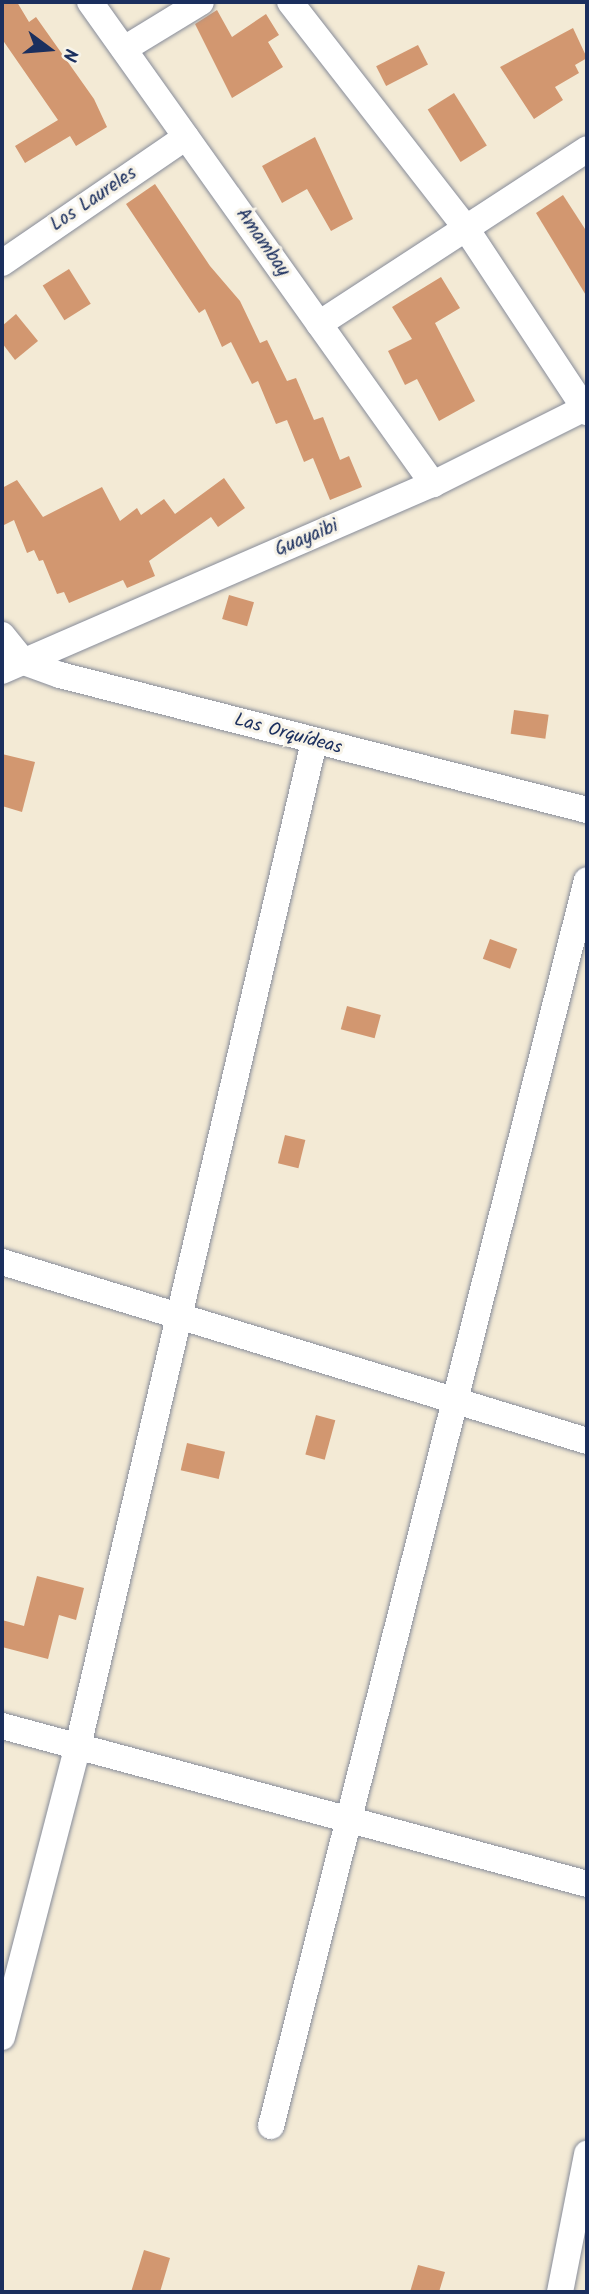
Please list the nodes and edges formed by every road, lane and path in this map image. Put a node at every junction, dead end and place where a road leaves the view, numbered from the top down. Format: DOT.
graph roads {
  1 [pos="90,2"];
  2 [pos="201,2"];
  3 [pos="290,2"];
  4 [pos="124,49"];
  5 [pos="186,137"];
  6 [pos="587,149"];
  7 [pos="465,227"];
  8 [pos="2,263"];
  9 [pos="320,324"];
  10 [pos="586,410"];
  11 [pos="433,484"];
  12 [pos="2,635"];
  13 [pos="13,666"];
  14 [pos="314,742"];
  15 [pos="587,810"];
  16 [pos="587,880"];
  17 [pos="2,1262"];
  18 [pos="179,1316"];
  19 [pos="456,1401"];
  20 [pos="587,1441"];
  21 [pos="2,1726"];
  22 [pos="78,1746"];
  23 [pos="349,1820"];
  24 [pos="587,1884"];
  25 [pos="2,2037"];
  26 [pos="271,2126"];
  27 [pos="587,2154"];
  28 [pos="560,2292"];
  1 -- 4 [label="street, Amambay"];
  2 -- 4 [label="street"];
  3 -- 7 [label="street"];
  4 -- 5 [label="street, Amambay"];
  5 -- 8 [label="street, Los Laureles"];
  5 -- 9 [label="street, Amambay"];
  6 -- 7 [label="street"];
  7 -- 9 [label="street"];
  7 -- 10 [label="street"];
  9 -- 11 [label="street, Amambay"];
  10 -- 11 [label="street, Guayaibi"];
  11 -- 13 [label="street, Guayaibi"];
  12 -- 13 [label="street"];
  13 -- 14 [label="street, Las Orquídeas"];
  14 -- 15 [label="street, Las Orquídeas"];
  14 -- 18 [label="street"];
  16 -- 19 [label="street"];
  17 -- 18 [label="street"];
  18 -- 19 [label="street"];
  18 -- 22 [label="street"];
  19 -- 20 [label="street"];
  19 -- 23 [label="street"];
  21 -- 22 [label="street"];
  22 -- 23 [label="street"];
  22 -- 25 [label="street"];
  23 -- 24 [label="street"];
  23 -- 26 [label="street"];
  27 -- 28 [label="street"];
}
